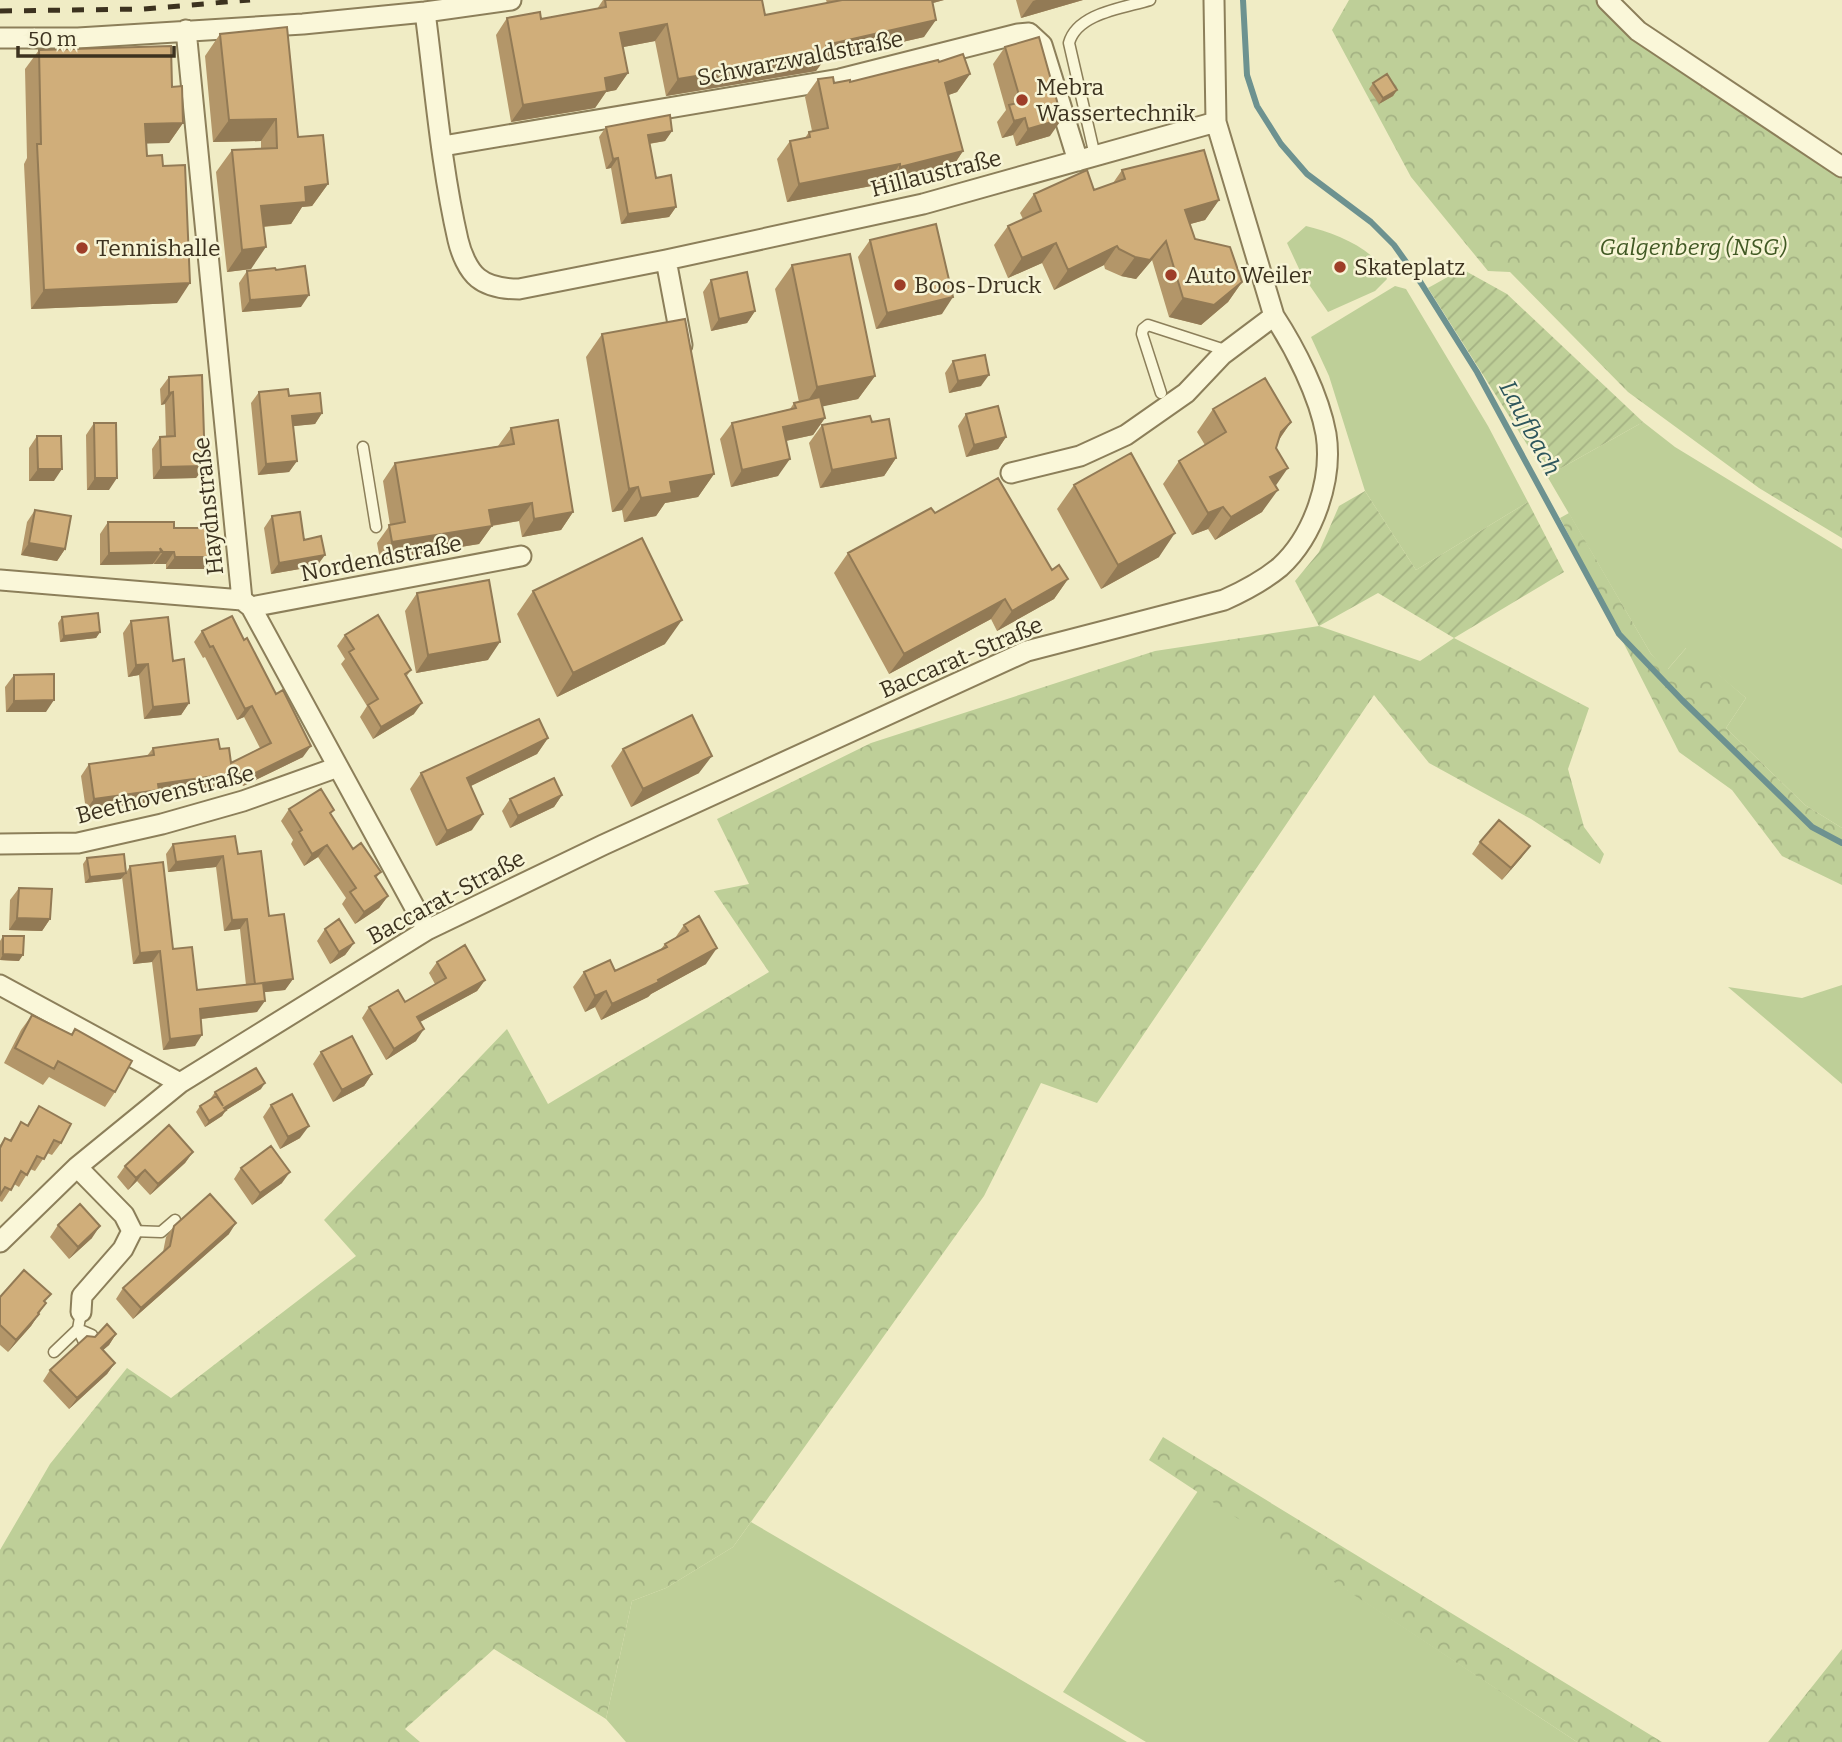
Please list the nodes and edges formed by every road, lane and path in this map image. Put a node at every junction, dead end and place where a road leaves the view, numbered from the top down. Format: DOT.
graph roads {
  1 [pos="511,0"];
  2 [pos="1150,0"];
  3 [pos="1214,0"];
  4 [pos="1607,0"];
  5 [pos="425,12"];
  6 [pos="186,30"];
  7 [pos="0,38"];
  8 [pos="1216,122"];
  9 [pos="443,146"];
  10 [pos="1087,158"];
  11 [pos="1842,167"];
  12 [pos="666,260"];
  13 [pos="1273,316"];
  14 [pos="1228,351"];
  15 [pos="686,366"];
  16 [pos="1161,393"];
  17 [pos="363,447"];
  18 [pos="1011,473"];
  19 [pos="376,527"];
  20 [pos="521,556"];
  21 [pos="0,580"];
  22 [pos="246,603"];
  23 [pos="338,767"];
  24 [pos="0,844"];
  25 [pos="427,930"];
  26 [pos="0,985"];
  27 [pos="180,1083"];
  28 [pos="76,1167"];
  29 [pos="175,1220"];
  30 [pos="132,1231"];
  31 [pos="0,1242"];
  32 [pos="80,1320"];
  33 [pos="88,1339"];
  34 [pos="54,1352"];
  1 -- 5 [label="street"];
  2 -- 10 [label="lane"];
  3 -- 8 [label="street, Baccarat-Straße"];
  4 -- 11 [label="street"];
  5 -- 6 [label="street"];
  5 -- 9 [label="street, Hillaustraße"];
  6 -- 7 [label="street"];
  6 -- 22 [label="street, Haydnstraße"];
  8 -- 10 [label="street, Hillaustraße"];
  8 -- 13 [label="street, Baccarat-Straße"];
  9 -- 10 [label="street, Schwarzwaldstraße"];
  9 -- 12 [label="street, Hillaustraße"];
  10 -- 12 [label="street, Hillaustraße"];
  12 -- 15 [label="street"];
  13 -- 14 [label="street"];
  13 -- 25 [label="street, Baccarat-Straße"];
  14 -- 16 [label="lane"];
  14 -- 18 [label="street"];
  17 -- 19 [label="lane"];
  20 -- 22 [label="street, Nordendstraße"];
  21 -- 22 [label="street, Nordendstraße"];
  22 -- 23 [label="street, Haydnstraße"];
  23 -- 24 [label="street, Beethovenstraße"];
  23 -- 25 [label="street, Haydnstraße"];
  25 -- 27 [label="street, Baccarat-Straße"];
  26 -- 27 [label="street"];
  27 -- 28 [label="street, Baccarat-Straße"];
  28 -- 30 [label="street"];
  28 -- 31 [label="street, Baccarat-Straße"];
  29 -- 30 [label="lane"];
  30 -- 32 [label="street"];
  32 -- 33 [label="lane"];
  32 -- 34 [label="lane"];
}
